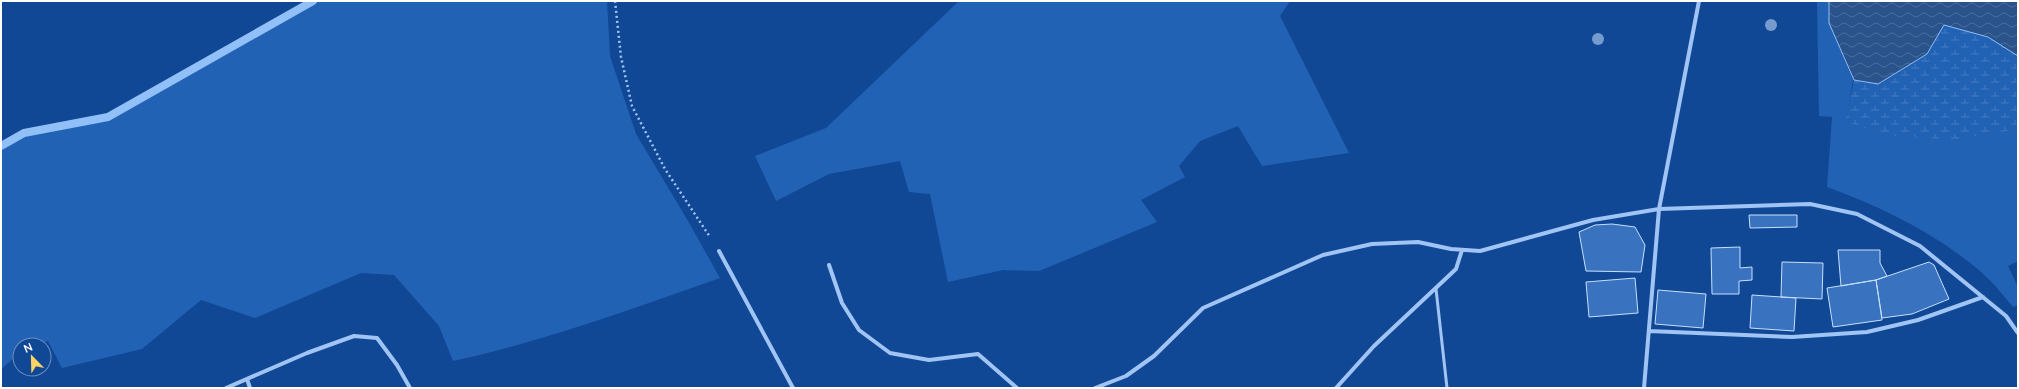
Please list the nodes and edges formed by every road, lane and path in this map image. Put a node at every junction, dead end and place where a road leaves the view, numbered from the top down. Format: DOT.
graph roads {
  1 [pos="615,1"];
  2 [pos="1699,1"];
  3 [pos="1659,209"];
  4 [pos="1462,250"];
  5 [pos="719,251"];
  6 [pos="829,265"];
  7 [pos="1436,289"];
  8 [pos="1983,297"];
  9 [pos="1649,331"];
  10 [pos="2018,333"];
  11 [pos="247,379"];
  12 [pos="226,388"];
  13 [pos="250,388"];
  14 [pos="410,388"];
  15 [pos="793,388"];
  16 [pos="1017,388"];
  17 [pos="1095,388"];
  18 [pos="1336,388"];
  19 [pos="1447,388"];
  20 [pos="1644,388"];
  1 -- 5 [label="path"];
  2 -- 3 [label="street"];
  3 -- 4 [label="street"];
  3 -- 8 [label="street"];
  3 -- 9 [label="street"];
  4 -- 7 [label="street"];
  4 -- 17 [label="street"];
  5 -- 15 [label="street"];
  6 -- 16 [label="street"];
  7 -- 18 [label="street"];
  7 -- 19 [label="lane"];
  8 -- 9 [label="street"];
  8 -- 10 [label="street"];
  9 -- 20 [label="street"];
  11 -- 12 [label="street"];
  11 -- 13 [label="street"];
  11 -- 14 [label="street"];
}
